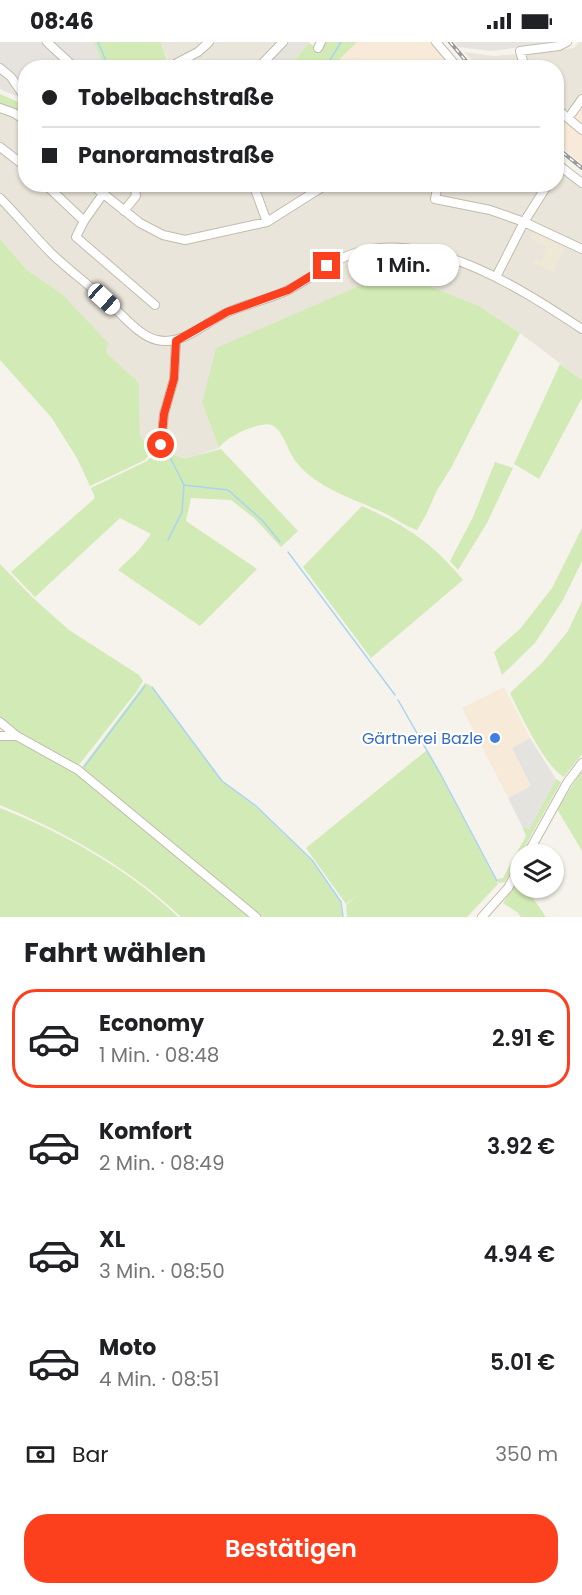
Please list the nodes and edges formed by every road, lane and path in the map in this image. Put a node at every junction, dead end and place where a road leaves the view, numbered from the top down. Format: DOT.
graph roads {
  1 [pos="47,42"];
  2 [pos="210,42"];
  3 [pos="283,42"];
  4 [pos="436,42"];
  5 [pos="567,42"];
  6 [pos="66,60"];
  7 [pos="183,60"];
  8 [pos="266,60"];
  9 [pos="451,60"];
  10 [pos="523,60"];
  11 [pos="0,68"];
  12 [pos="18,87"];
  13 [pos="582,99"];
  14 [pos="0,108"];
  15 [pos="572,113"];
  16 [pos="564,115"];
  17 [pos="18,116"];
  18 [pos="582,130"];
  19 [pos="0,147"];
  20 [pos="18,161"];
  21 [pos="564,172"];
  22 [pos="582,183"];
  23 [pos="53,192"];
  24 [pos="101,192"];
  25 [pos="135,192"];
  26 [pos="256,192"];
  27 [pos="314,192"];
  28 [pos="436,192"];
  29 [pos="543,192"];
  30 [pos="103,194"];
  31 [pos="0,198"];
  32 [pos="124,211"];
  33 [pos="84,221"];
  34 [pos="267,222"];
  35 [pos="524,222"];
  36 [pos="582,249"];
  37 [pos="496,278"];
  38 [pos="155,304"];
  39 [pos="582,329"];
  40 [pos="176,341"];
  41 [pos="161,445"];
  42 [pos="0,722"];
  43 [pos="0,736"];
  44 [pos="17,736"];
  45 [pos="582,763"];
  46 [pos="532,844"];
  47 [pos="510,884"];
  48 [pos="256,917"];
  49 [pos="482,917"];
  1 -- 6 [label="street"];
  2 -- 7 [label="street"];
  3 -- 8 [label="street"];
  4 -- 9 [label="street"];
  5 -- 10 [label="street"];
  11 -- 12 [label="street"];
  13 -- 15 [label="street"];
  14 -- 17 [label="street"];
  16 -- 18 [label="street"];
  19 -- 20 [label="street"];
  21 -- 22 [label="street"];
  23 -- 33 [label="street"];
  24 -- 30 [label="street"];
  25 -- 32 [label="street"];
  26 -- 34 [label="street"];
  27 -- 34 [label="street"];
  28 -- 35 [label="street"];
  29 -- 35 [label="street"];
  30 -- 32 [label="street"];
  30 -- 33 [label="street"];
  31 -- 40 [label="street"];
  32 -- 34 [label="street"];
  33 -- 38 [label="street"];
  35 -- 36 [label="street"];
  35 -- 37 [label="street"];
  37 -- 39 [label="street"];
  37 -- 40 [label="street"];
  40 -- 41 [label="street"];
  42 -- 44 [label="street"];
  43 -- 44 [label="street"];
  44 -- 48 [label="street"];
  45 -- 46 [label="street"];
  47 -- 49 [label="street"];
}
